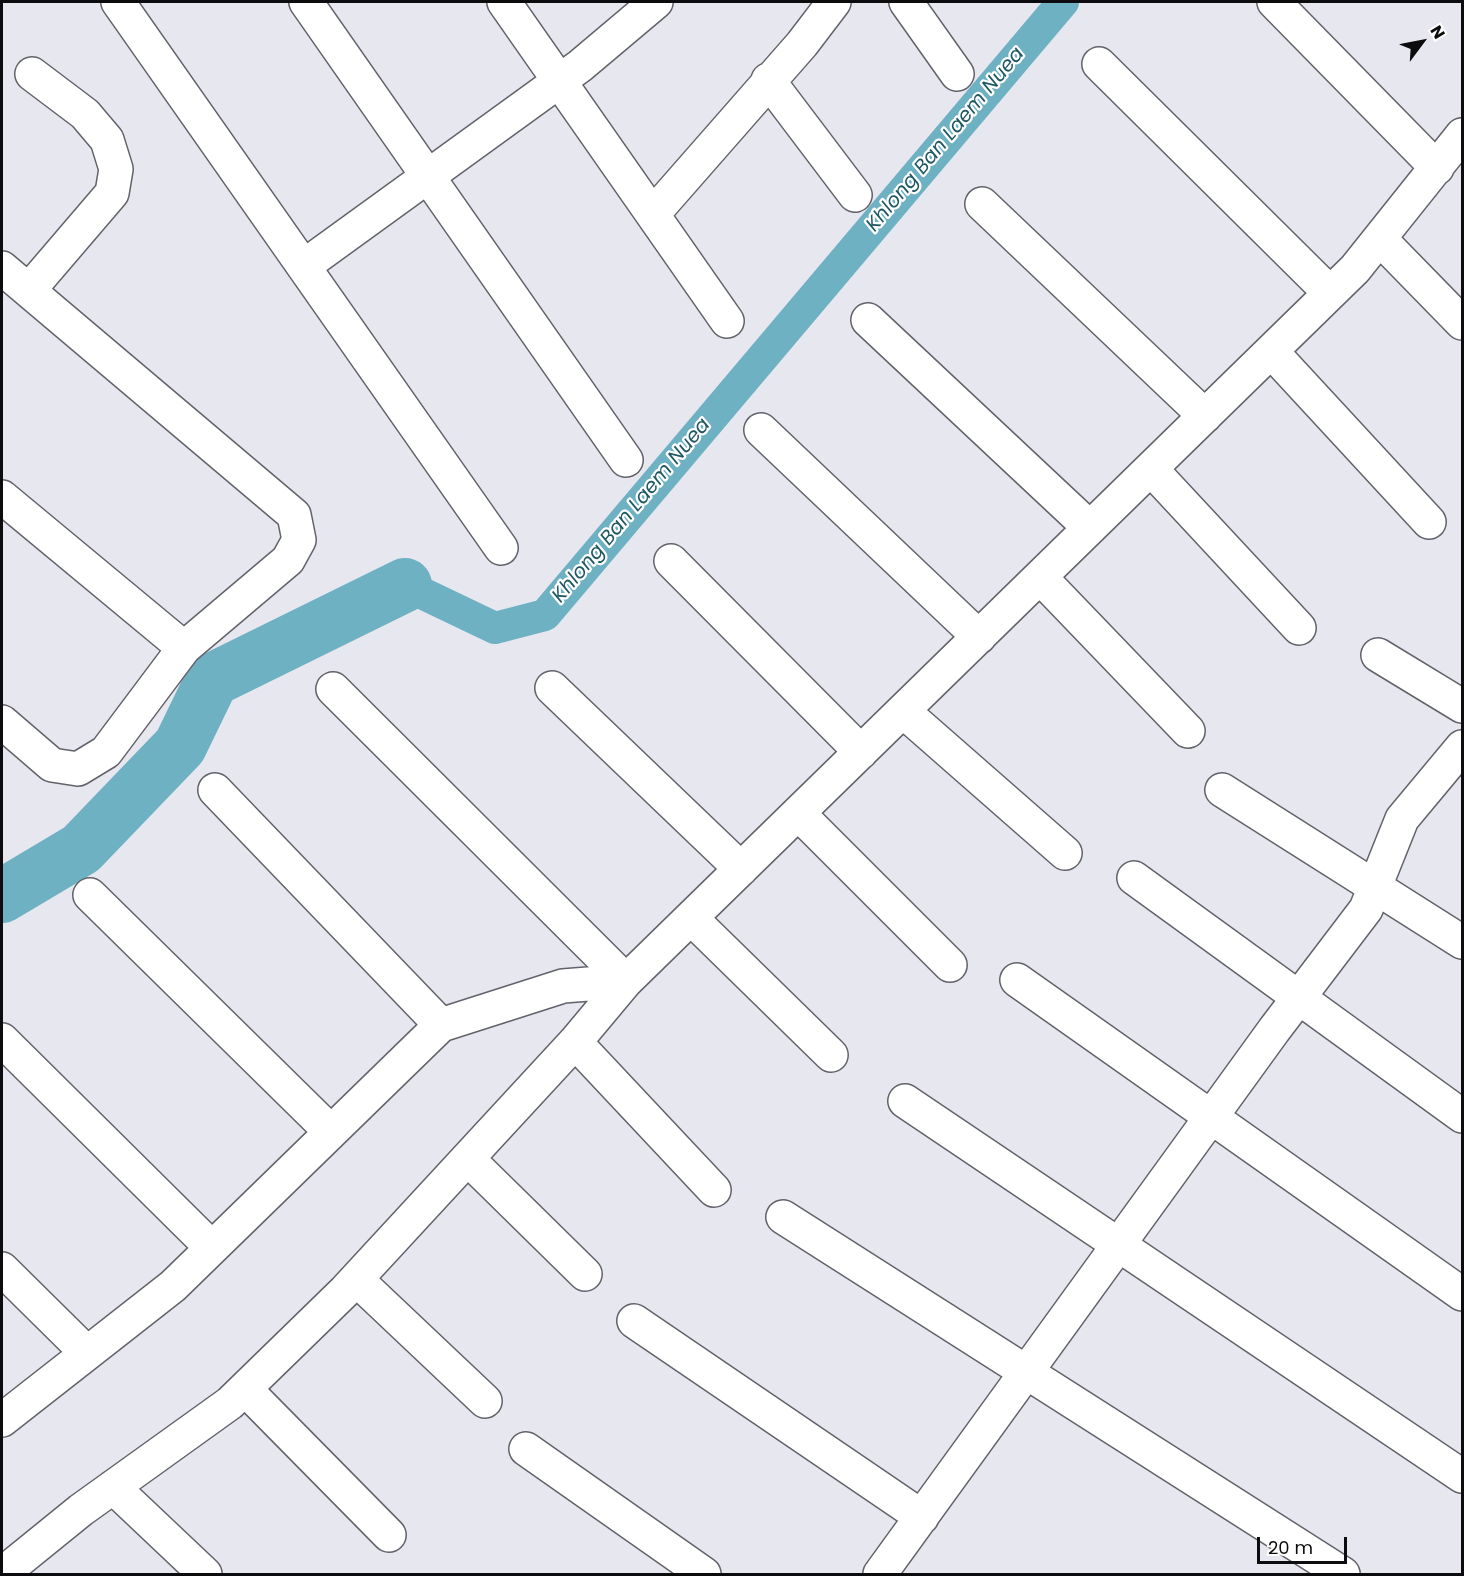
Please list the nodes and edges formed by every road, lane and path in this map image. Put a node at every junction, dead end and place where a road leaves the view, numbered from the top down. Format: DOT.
graph roads {
  1 [pos="118,2"];
  2 [pos="306,2"];
  3 [pos="504,2"];
  4 [pos="656,2"];
  5 [pos="834,2"];
  6 [pos="906,2"];
  7 [pos="1274,2"];
  8 [pos="1098,64"];
  9 [pos="32,74"];
  10 [pos="957,74"];
  11 [pos="768,80"];
  12 [pos="560,81"];
  13 [pos="1462,135"];
  14 [pos="1437,168"];
  15 [pos="428,177"];
  16 [pos="855,195"];
  17 [pos="982,204"];
  18 [pos="653,214"];
  19 [pos="1380,239"];
  20 [pos="304,267"];
  21 [pos="2,268"];
  22 [pos="28,290"];
  23 [pos="1330,294"];
  24 [pos="868,320"];
  25 [pos="727,321"];
  26 [pos="1462,323"];
  27 [pos="1271,351"];
  28 [pos="1205,416"];
  29 [pos="761,430"];
  30 [pos="626,460"];
  31 [pos="1151,469"];
  32 [pos="2,497"];
  33 [pos="1429,522"];
  34 [pos="1090,528"];
  35 [pos="501,548"];
  36 [pos="671,561"];
  37 [pos="1040,577"];
  38 [pos="1299,628"];
  39 [pos="979,637"];
  40 [pos="184,648"];
  41 [pos="1378,655"];
  42 [pos="552,688"];
  43 [pos="333,689"];
  44 [pos="1462,705"];
  45 [pos="903,711"];
  46 [pos="2,722"];
  47 [pos="1188,731"];
  48 [pos="861,752"];
  49 [pos="1461,752"];
  50 [pos="215,790"];
  51 [pos="1222,790"];
  52 [pos="798,813"];
  53 [pos="1065,853"];
  54 [pos="741,869"];
  55 [pos="1134,878"];
  56 [pos="1375,887"];
  57 [pos="90,895"];
  58 [pos="691,918"];
  59 [pos="1462,942"];
  60 [pos="950,965"];
  61 [pos="1017,980"];
  62 [pos="626,981"];
  63 [pos="1299,998"];
  64 [pos="441,1025"];
  65 [pos="2,1040"];
  66 [pos="575,1042"];
  67 [pos="831,1054"];
  68 [pos="905,1101"];
  69 [pos="1462,1116"];
  70 [pos="1211,1117"];
  71 [pos="331,1132"];
  72 [pos="468,1159"];
  73 [pos="714,1190"];
  74 [pos="783,1217"];
  75 [pos="1118,1245"];
  76 [pos="212,1248"];
  77 [pos="2,1269"];
  78 [pos="585,1274"];
  79 [pos="356,1279"];
  80 [pos="1462,1294"];
  81 [pos="634,1321"];
  82 [pos="87,1353"];
  83 [pos="1026,1372"];
  84 [pos="245,1389"];
  85 [pos="485,1401"];
  86 [pos="2,1419"];
  87 [pos="526,1449"];
  88 [pos="1462,1476"];
  89 [pos="113,1487"];
  90 [pos="922,1517"];
  91 [pos="389,1535"];
  92 [pos="2,1575"];
  93 [pos="205,1575"];
  94 [pos="705,1575"];
  95 [pos="880,1575"];
  96 [pos="1343,1575"];
  1 -- 20 [label="street"];
  2 -- 15 [label="street"];
  3 -- 12 [label="street"];
  4 -- 12 [label="street"];
  5 -- 11 [label="street"];
  6 -- 10 [label="street"];
  7 -- 14 [label="street"];
  8 -- 23 [label="street"];
  9 -- 22 [label="street"];
  11 -- 16 [label="street"];
  11 -- 18 [label="street"];
  12 -- 15 [label="street"];
  12 -- 18 [label="street"];
  13 -- 14 [label="street"];
  14 -- 19 [label="street"];
  15 -- 20 [label="street"];
  15 -- 30 [label="street"];
  17 -- 28 [label="street"];
  18 -- 25 [label="street"];
  19 -- 23 [label="street"];
  19 -- 26 [label="street"];
  20 -- 35 [label="street"];
  21 -- 22 [label="street"];
  22 -- 40 [label="street"];
  23 -- 27 [label="street"];
  24 -- 34 [label="street"];
  27 -- 28 [label="street"];
  27 -- 33 [label="street"];
  28 -- 31 [label="street"];
  29 -- 39 [label="street"];
  31 -- 34 [label="street"];
  31 -- 38 [label="street"];
  32 -- 40 [label="street"];
  34 -- 37 [label="street"];
  36 -- 48 [label="street"];
  37 -- 39 [label="street"];
  37 -- 47 [label="street"];
  39 -- 45 [label="street"];
  40 -- 46 [label="street"];
  41 -- 44 [label="street"];
  42 -- 54 [label="street"];
  43 -- 62 [label="street"];
  45 -- 48 [label="street"];
  45 -- 53 [label="street"];
  48 -- 52 [label="street"];
  49 -- 56 [label="street"];
  50 -- 64 [label="street"];
  51 -- 56 [label="street"];
  52 -- 54 [label="street"];
  52 -- 60 [label="street"];
  54 -- 58 [label="street"];
  55 -- 63 [label="street"];
  56 -- 59 [label="street"];
  56 -- 63 [label="street"];
  57 -- 71 [label="street"];
  58 -- 62 [label="street"];
  58 -- 67 [label="street"];
  61 -- 70 [label="street"];
  62 -- 64 [label="street"];
  62 -- 66 [label="street"];
  63 -- 69 [label="street"];
  63 -- 70 [label="street"];
  64 -- 71 [label="street"];
  65 -- 76 [label="street"];
  66 -- 72 [label="street"];
  66 -- 73 [label="street"];
  68 -- 75 [label="street"];
  70 -- 75 [label="street"];
  70 -- 80 [label="street"];
  71 -- 76 [label="street"];
  72 -- 78 [label="street"];
  72 -- 79 [label="street"];
  74 -- 83 [label="street"];
  75 -- 83 [label="street"];
  75 -- 88 [label="street"];
  76 -- 82 [label="street"];
  77 -- 82 [label="street"];
  79 -- 84 [label="street"];
  79 -- 85 [label="street"];
  81 -- 90 [label="street"];
  82 -- 86 [label="street"];
  83 -- 90 [label="street"];
  83 -- 96 [label="street"];
  84 -- 89 [label="street"];
  84 -- 91 [label="street"];
  87 -- 94 [label="street"];
  89 -- 92 [label="street"];
  89 -- 93 [label="street"];
  90 -- 95 [label="street"];
}
